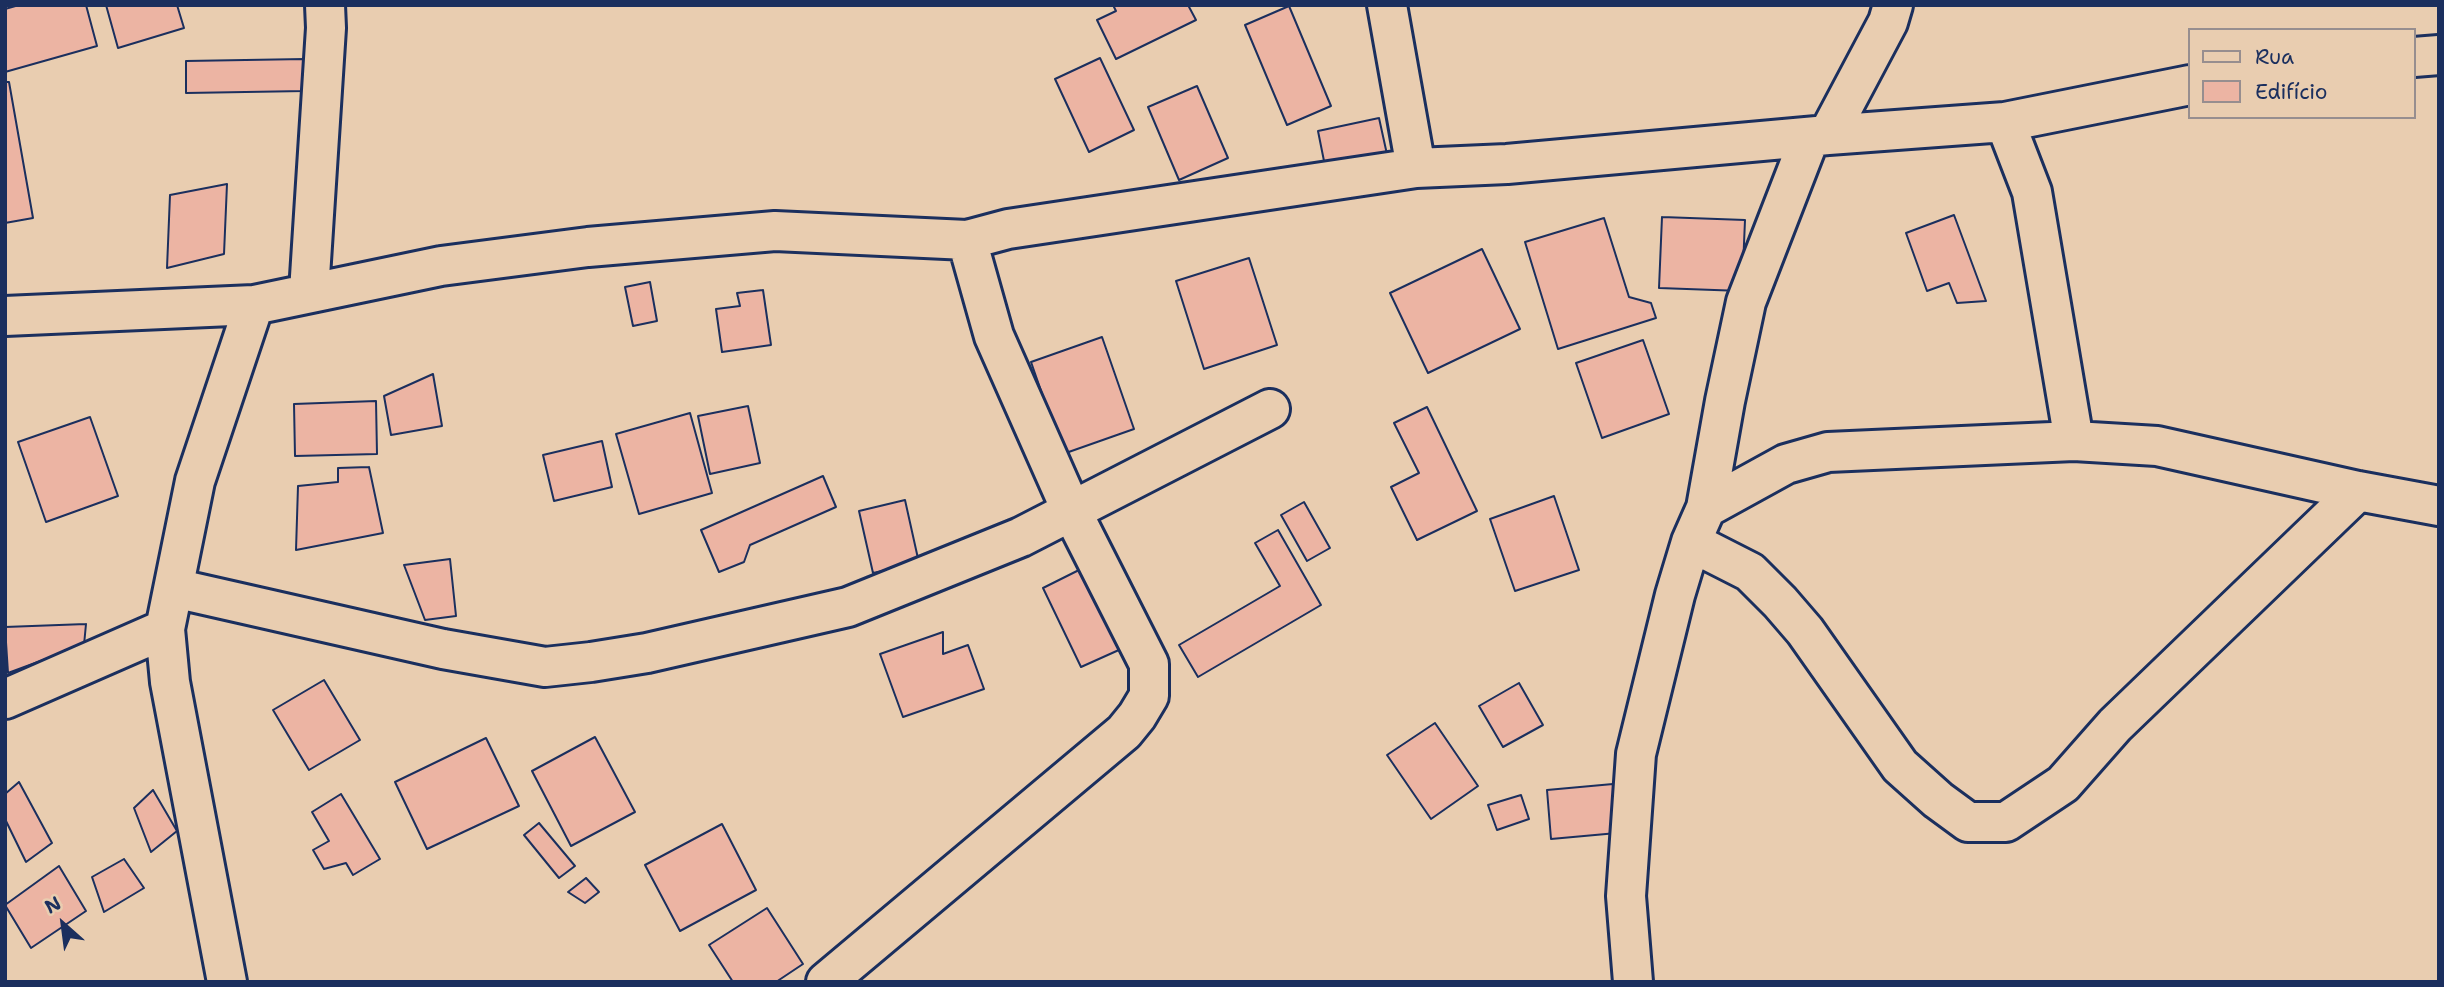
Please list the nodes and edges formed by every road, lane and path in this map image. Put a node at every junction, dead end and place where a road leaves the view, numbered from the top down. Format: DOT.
graph roads {
  1 [pos="325,5"];
  2 [pos="1387,5"];
  3 [pos="1893,5"];
  4 [pos="2439,55"];
  5 [pos="2416,57"];
  6 [pos="2188,85"];
  7 [pos="2005,122"];
  8 [pos="1819,136"];
  9 [pos="1416,168"];
  10 [pos="967,240"];
  11 [pos="309,292"];
  12 [pos="254,305"];
  13 [pos="5,316"];
  14 [pos="1270,409"];
  15 [pos="2074,441"];
  16 [pos="2358,491"];
  17 [pos="2439,506"];
  18 [pos="1072,512"];
  19 [pos="1698,525"];
  20 [pos="174,588"];
  21 [pos="165,629"];
  22 [pos="5,699"];
  23 [pos="840,977"];
  24 [pos="227,982"];
  25 [pos="1633,982"];
  1 -- 11 [label="street"];
  2 -- 9 [label="street"];
  3 -- 8 [label="street"];
  4 -- 5 [label="street"];
  6 -- 7 [label="street"];
  7 -- 8 [label="street"];
  7 -- 15 [label="street"];
  8 -- 9 [label="street"];
  8 -- 19 [label="street"];
  9 -- 10 [label="street"];
  10 -- 11 [label="street"];
  10 -- 18 [label="street"];
  11 -- 12 [label="street"];
  12 -- 13 [label="street"];
  12 -- 20 [label="street"];
  14 -- 18 [label="street"];
  15 -- 16 [label="street"];
  15 -- 19 [label="street"];
  16 -- 17 [label="street"];
  16 -- 19 [label="street"];
  18 -- 20 [label="street"];
  18 -- 23 [label="street"];
  19 -- 25 [label="street"];
  20 -- 21 [label="street"];
  21 -- 22 [label="street"];
  21 -- 24 [label="street"];
}
